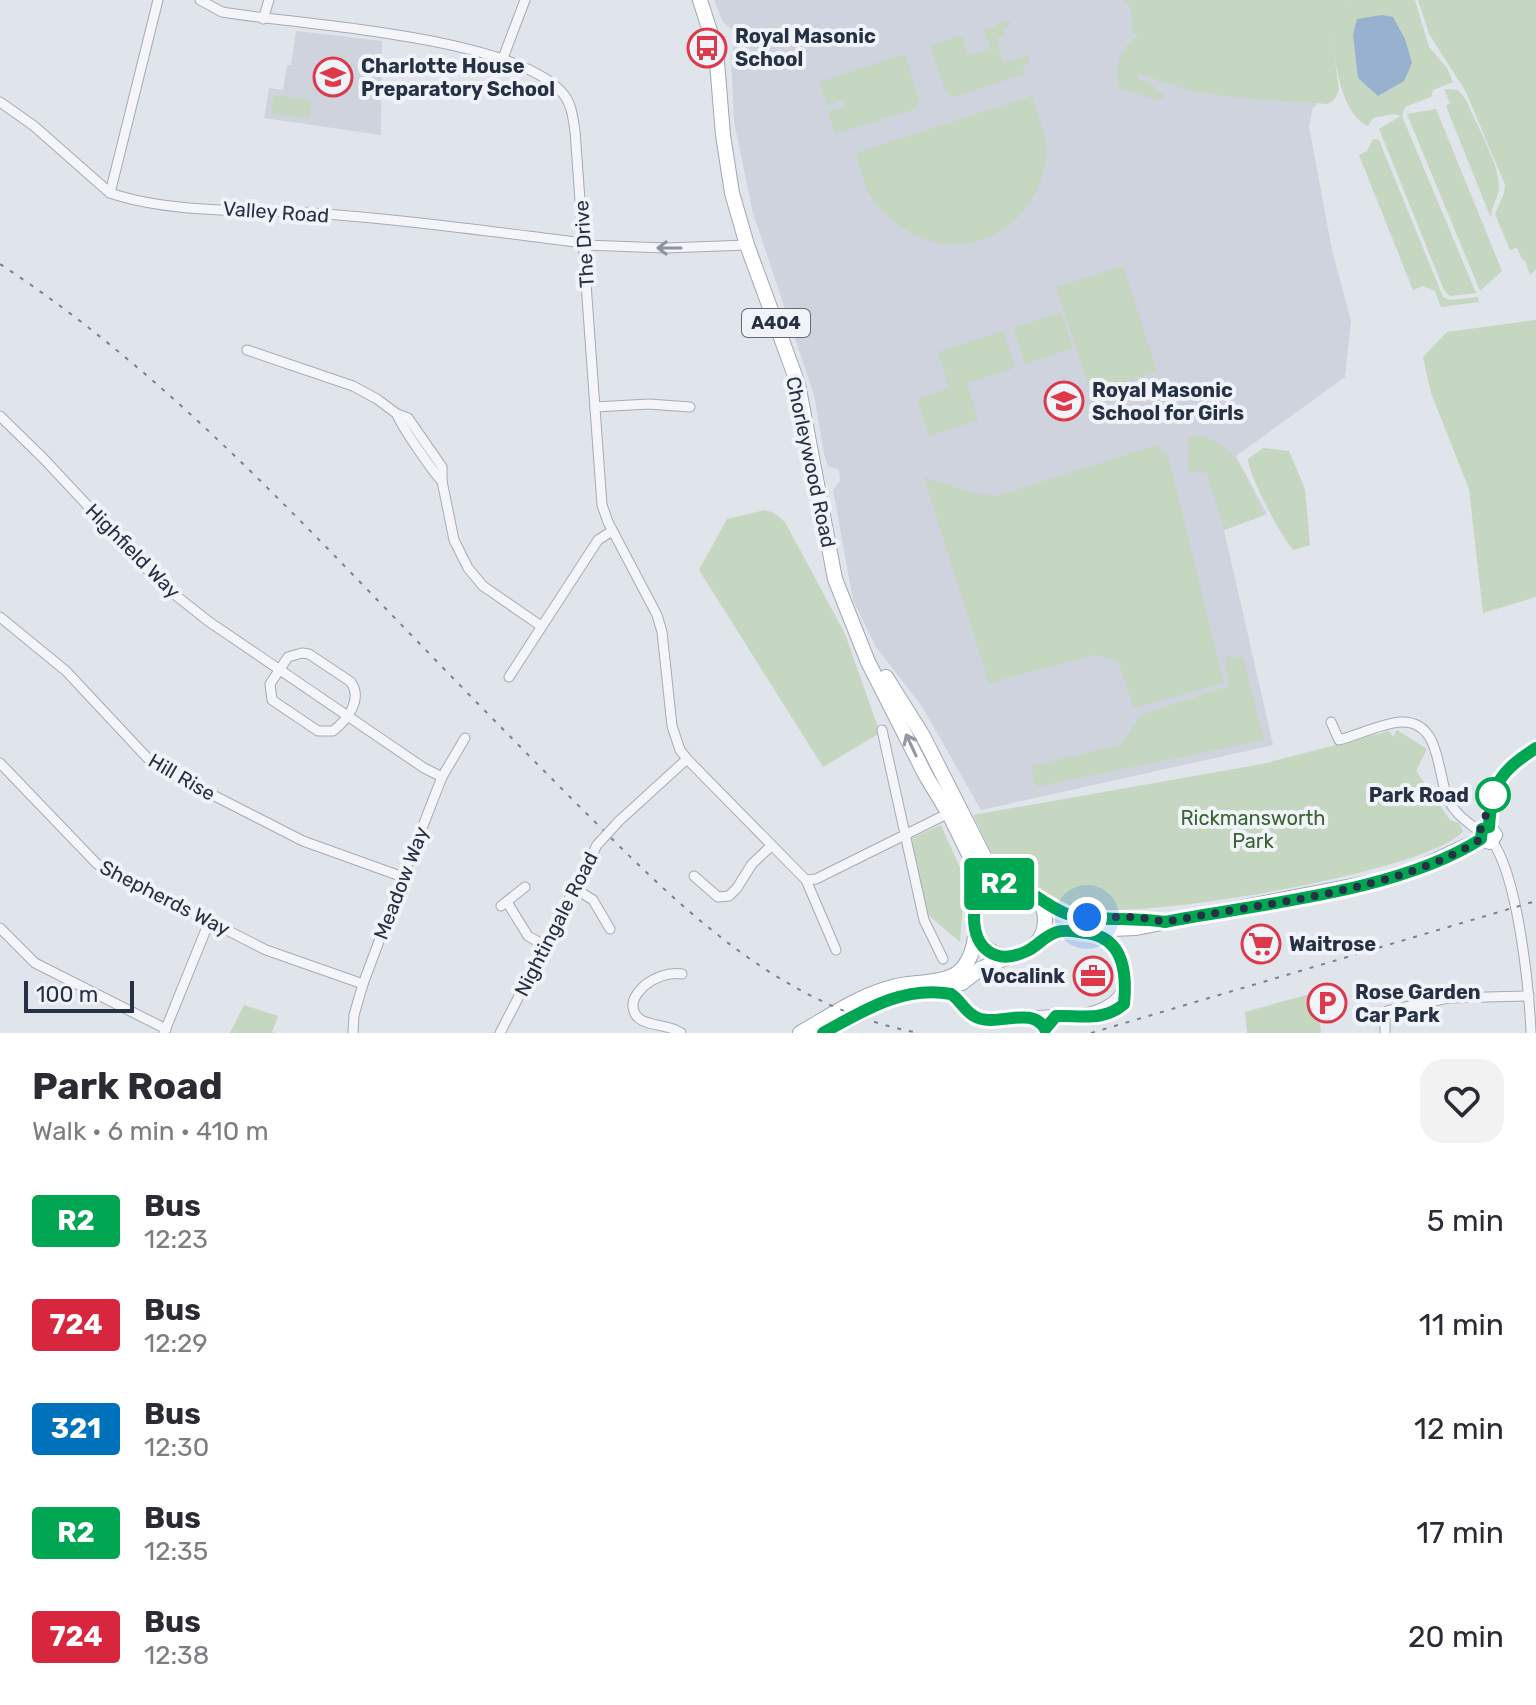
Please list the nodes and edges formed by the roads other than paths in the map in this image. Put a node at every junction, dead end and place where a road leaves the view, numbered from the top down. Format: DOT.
graph roads {
  1 [pos="158,0"];
  2 [pos="200,0"];
  3 [pos="269,0"];
  4 [pos="525,0"];
  5 [pos="700,0"];
  6 [pos="263,19"];
  7 [pos="503,58"];
  8 [pos="0,102"];
  9 [pos="110,193"];
  10 [pos="584,244"];
  11 [pos="747,245"];
  12 [pos="247,350"];
  13 [pos="595,407"];
  14 [pos="690,407"];
  15 [pos="0,416"];
  16 [pos="612,531"];
  17 [pos="0,617"];
  18 [pos="541,626"];
  19 [pos="279,669"];
  20 [pos="509,677"];
  21 [pos="347,716"];
  22 [pos="1331,722"];
  23 [pos="882,730"];
  24 [pos="465,738"];
  25 [pos="1536,748"];
  26 [pos="687,759"];
  27 [pos="3,767"];
  28 [pos="442,777"];
  29 [pos="0,781"];
  30 [pos="954,811"];
  31 [pos="905,835"];
  32 [pos="1485,835"];
  33 [pos="771,846"];
  34 [pos="694,876"];
  35 [pos="403,877"];
  36 [pos="806,880"];
  37 [pos="1006,883"];
  38 [pos="525,887"];
  39 [pos="574,888"];
  40 [pos="1041,901"];
  41 [pos="974,909"];
  42 [pos="209,922"];
  43 [pos="1165,922"];
  44 [pos="0,928"];
  45 [pos="610,929"];
  46 [pos="1070,931"];
  47 [pos="975,937"];
  48 [pos="1043,937"];
  49 [pos="544,945"];
  50 [pos="836,950"];
  51 [pos="1014,955"];
  52 [pos="943,959"];
  53 [pos="682,974"];
  54 [pos="969,979"];
  55 [pos="363,984"];
  56 [pos="923,992"];
  57 [pos="1529,996"];
  58 [pos="965,1007"];
  59 [pos="1056,1016"];
  60 [pos="840,1028"];
  61 [pos="165,1031"];
  62 [pos="1045,1031"];
  63 [pos="353,1033"];
  64 [pos="500,1033"];
  65 [pos="681,1033"];
  66 [pos="800,1033"];
  67 [pos="823,1033"];
  68 [pos="1385,1033"];
  69 [pos="1531,1033"];
  1 -- 9 [label="street"];
  2 -- 6 [label="street, The Drive"];
  3 -- 6 [label="street"];
  4 -- 7 [label="street"];
  5 -- 11 [label="main road, Chorleywood Road / A404"];
  6 -- 7 [label="street, The Drive"];
  7 -- 10 [label="street, The Drive"];
  8 -- 9 [label="street"];
  9 -- 10 [label="street, Valley Road"];
  11 -- 10 [label="street, Valley Road, one-way"];
  10 -- 13 [label="street, The Drive"];
  11 -- 30 [label="main road, Chorleywood Road / A404"];
  12 -- 18 [label="street"];
  13 -- 14 [label="street"];
  13 -- 16 [label="street, The Drive"];
  15 -- 19 [label="street, Highfield Way"];
  16 -- 18 [label="street"];
  16 -- 26 [label="street, The Drive"];
  17 -- 35 [label="street, Hill Rise"];
  18 -- 20 [label="street"];
  19 -- 21 [label="street, Highfield Way"];
  19 -- 21 [label="street"];
  19 -- 21 [label="street"];
  21 -- 28 [label="street, Highfield Way"];
  22 -- 32 [label="street"];
  23 -- 31 [label="street"];
  24 -- 28 [label="street, Meadow Way"];
  25 -- 32 [label="main road"];
  26 -- 33 [label="street"];
  26 -- 39 [label="street, Nightingale Road, bridge"];
  27 -- 29 [label="street"];
  27 -- 42 [label="street, Shepherds Way"];
  28 -- 35 [label="street, Meadow Way"];
  30 -- 31 [label="street"];
  30 -- 37 [label="main road, A404"];
  30 -- 41 [label="main road, A404"];
  31 -- 36 [label="street"];
  31 -- 52 [label="street"];
  32 -- 43 [label="main road"];
  32 -- 57 [label="street"];
  33 -- 34 [label="street"];
  33 -- 36 [label="street"];
  35 -- 55 [label="street, Meadow Way"];
  36 -- 50 [label="street"];
  37 -- 40 [label="main road"];
  37 -- 41 [label="main road"];
  38 -- 49 [label="street"];
  39 -- 45 [label="street"];
  39 -- 49 [label="street, Nightingale Road"];
  40 -- 43 [label="main road"];
  40 -- 48 [label="main road"];
  41 -- 47 [label="main road"];
  42 -- 55 [label="street, Shepherds Way"];
  42 -- 61 [label="street"];
  43 -- 46 [label="main road"];
  44 -- 61 [label="street"];
  46 -- 48 [label="main road"];
  46 -- 59 [label="street"];
  47 -- 51 [label="main road"];
  47 -- 66 [label="main road"];
  48 -- 51 [label="main road"];
  49 -- 64 [label="street, Nightingale Road"];
  51 -- 54 [label="main road"];
  53 -- 65 [label="street"];
  54 -- 56 [label="main road"];
  54 -- 58 [label="street"];
  55 -- 63 [label="street, Meadow Way"];
  56 -- 58 [label="street"];
  56 -- 60 [label="main road"];
  57 -- 68 [label="street"];
  57 -- 69 [label="street"];
  58 -- 59 [label="street"];
  59 -- 62 [label="street"];
  60 -- 67 [label="main road"];
}
